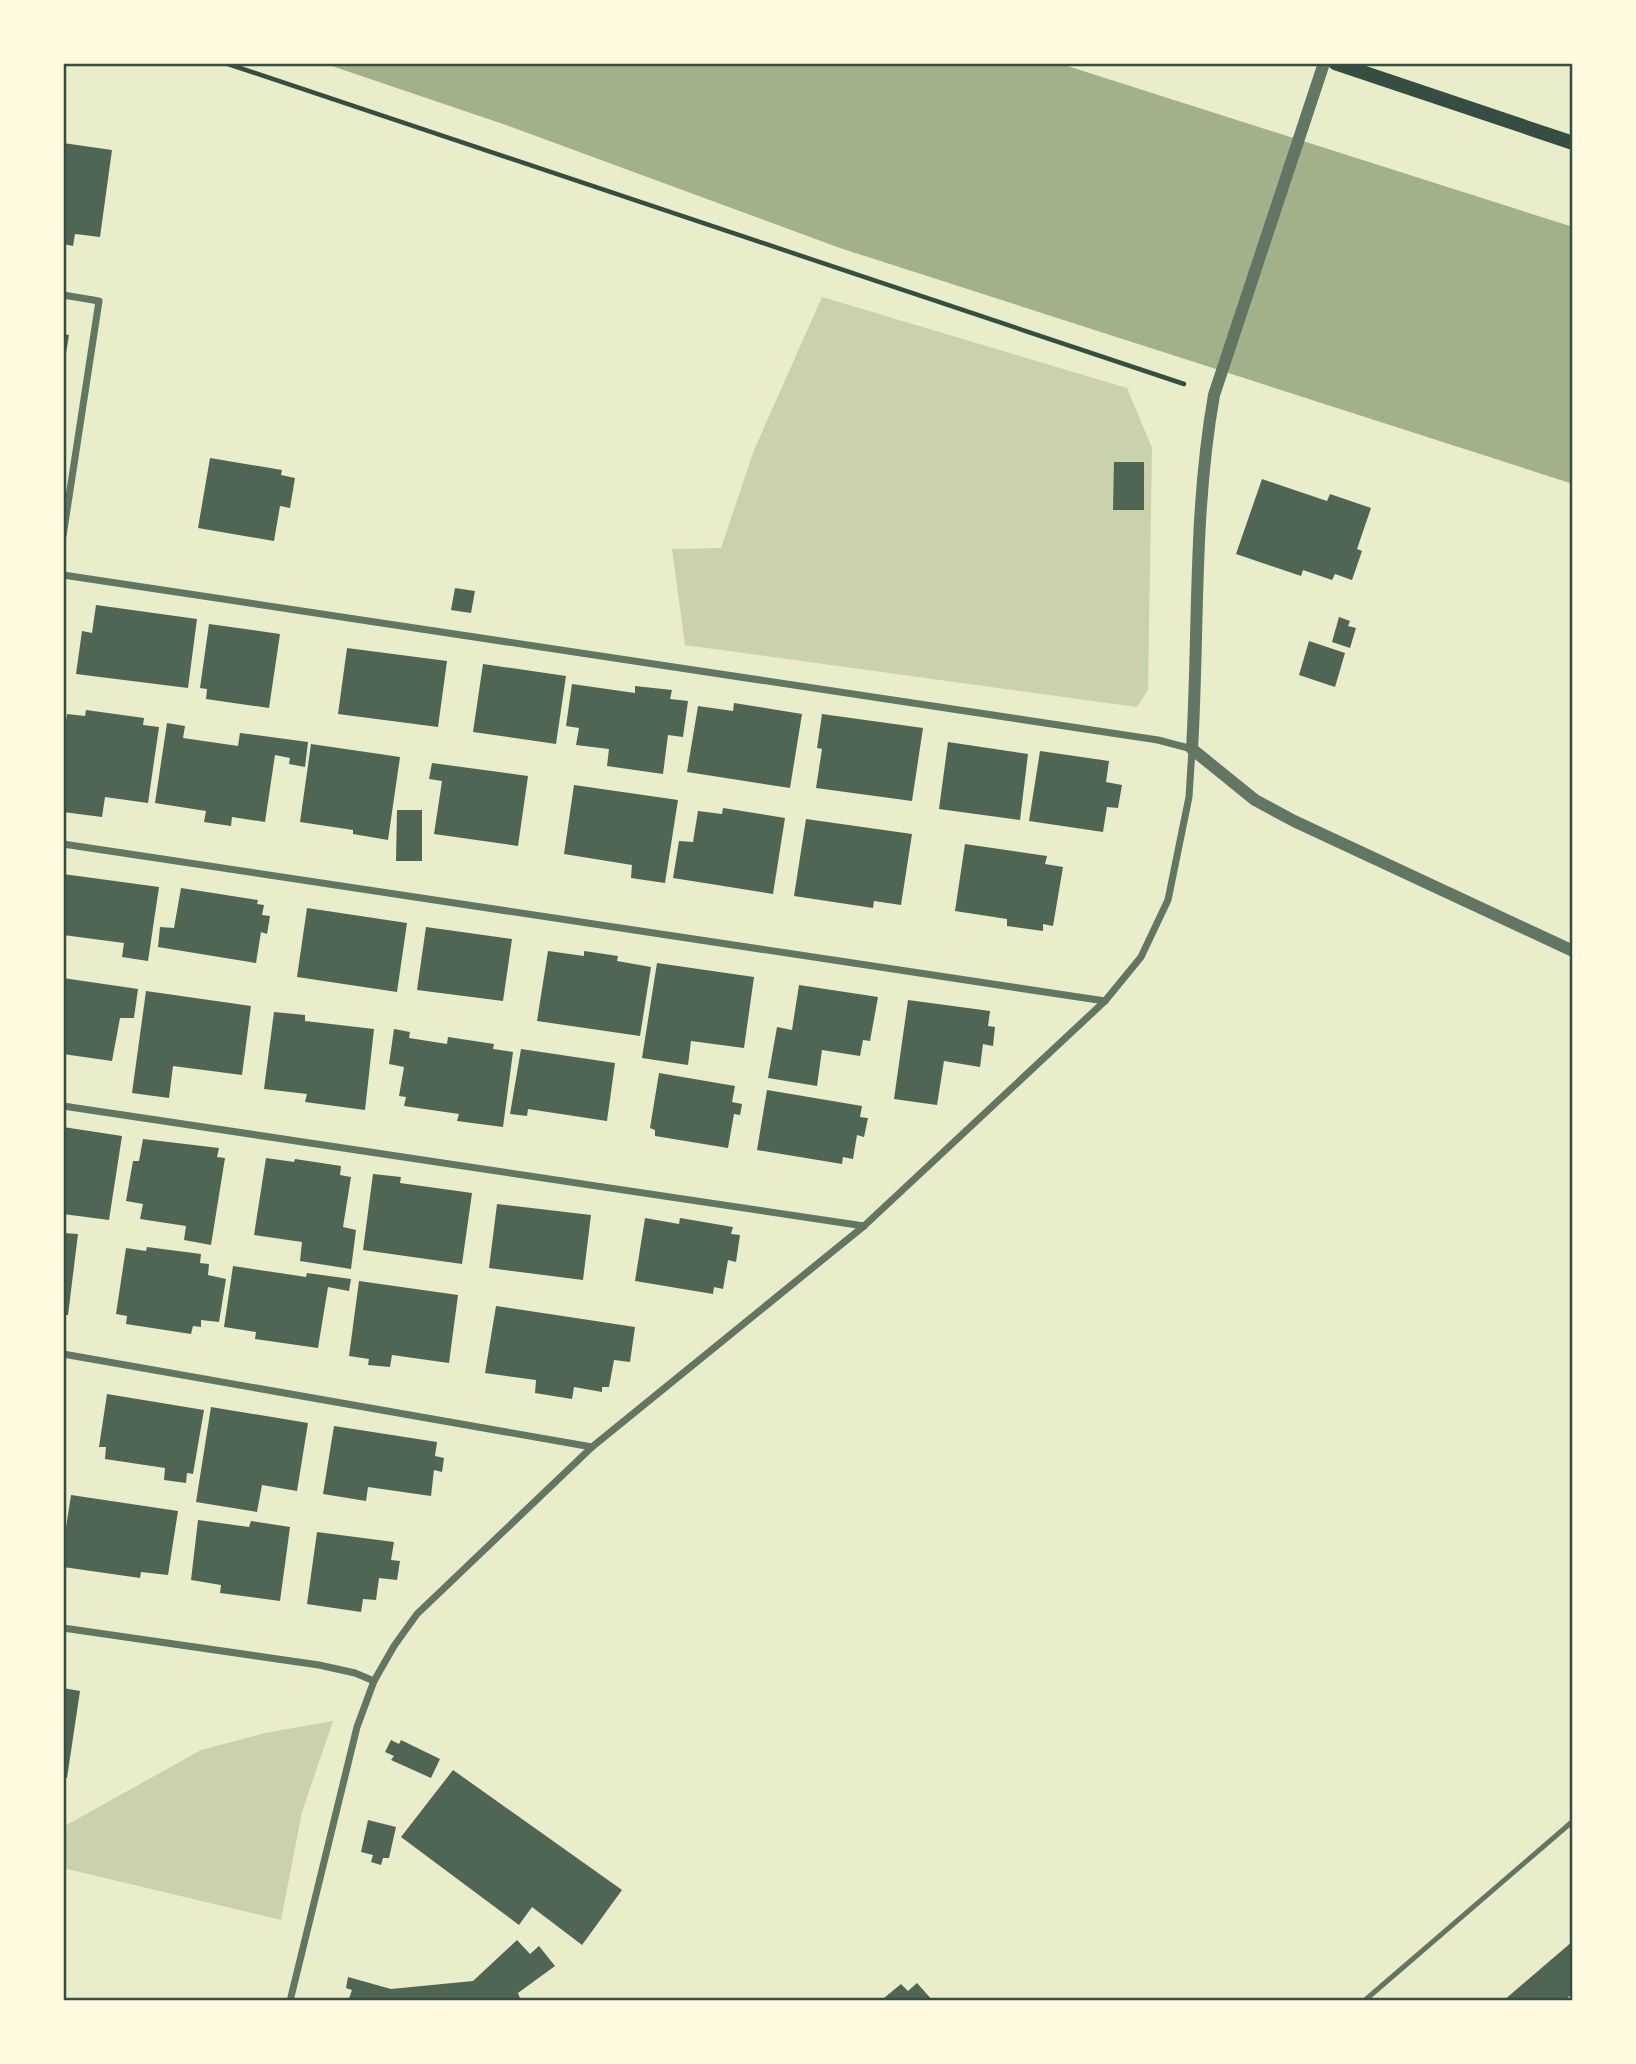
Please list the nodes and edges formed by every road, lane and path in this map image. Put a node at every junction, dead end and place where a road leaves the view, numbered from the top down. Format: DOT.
graph roads {
  1 [pos="225,63"];
  2 [pos="1324,63"];
  3 [pos="1335,63"];
  4 [pos="1573,143"];
  5 [pos="63,295"];
  6 [pos="1217,389"];
  7 [pos="63,536"];
  8 [pos="63,575"];
  9 [pos="1192,749"];
  10 [pos="63,844"];
  11 [pos="1573,951"];
  12 [pos="1105,1001"];
  13 [pos="63,1106"];
  14 [pos="864,1226"];
  15 [pos="63,1354"];
  16 [pos="592,1447"];
  17 [pos="63,1628"];
  18 [pos="374,1681"];
  19 [pos="1573,1821"];
  20 [pos="290,2001"];
  21 [pos="1364,2001"];
  1 -- 6 [label="path"];
  2 -- 6 [label="street"];
  3 -- 4 [label="main road"];
  5 -- 7 [label="street"];
  6 -- 9 [label="street"];
  8 -- 9 [label="street"];
  9 -- 11 [label="street"];
  9 -- 12 [label="street"];
  10 -- 12 [label="street"];
  12 -- 14 [label="street"];
  13 -- 14 [label="street"];
  14 -- 16 [label="street"];
  15 -- 16 [label="street"];
  16 -- 18 [label="street"];
  17 -- 18 [label="street"];
  18 -- 20 [label="street"];
  19 -- 21 [label="lane"];
}
